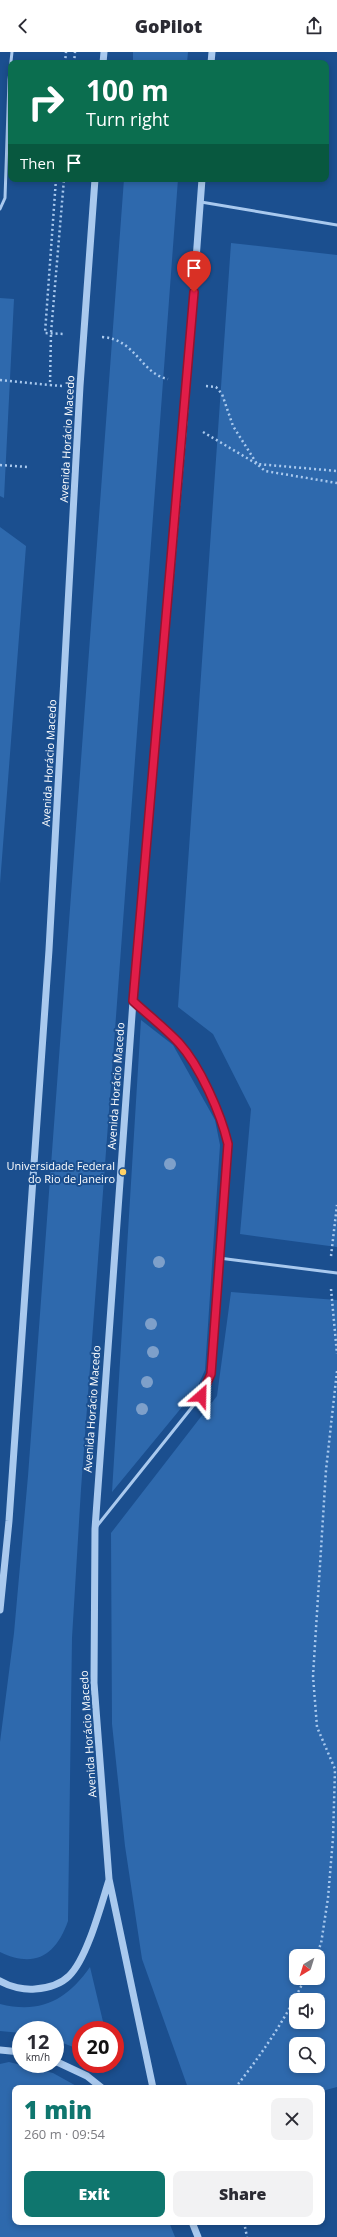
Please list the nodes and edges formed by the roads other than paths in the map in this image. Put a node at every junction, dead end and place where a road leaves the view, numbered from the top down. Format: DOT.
graph roads {
  1 [pos="8,127"];
  2 [pos="95,182"];
  3 [pos="202,182"];
  4 [pos="200,202"];
  5 [pos="0,209"];
  6 [pos="337,225"];
  7 [pos="133,1001"];
  8 [pos="219,1258"];
  9 [pos="337,1273"];
  10 [pos="95,1529"];
  11 [pos="0,1610"];
  12 [pos="109,1879"];
  13 [pos="0,1982"];
  14 [pos="0,2050"];
  15 [pos="12,2051"];
  16 [pos="64,2065"];
  17 [pos="98,2085"];
  18 [pos="152,2085"];
  19 [pos="193,2225"];
  20 [pos="198,2237"];
  1 -- 5 [label="lane"];
  2 -- 11 [label="street, Avenida Horácio Macedo"];
  3 -- 4 [label="street, Avenida Horácio Macedo"];
  4 -- 6 [label="lane"];
  4 -- 7 [label="street, Avenida Horácio Macedo"];
  7 -- 8 [label="lane"];
  7 -- 10 [label="street, Avenida Horácio Macedo"];
  8 -- 9 [label="lane"];
  8 -- 10 [label="lane"];
  10 -- 12 [label="street, Avenida Horácio Macedo"];
  12 -- 13 [label="street"];
  12 -- 18 [label="street, Avenida Horácio Macedo"];
  14 -- 15 [label="street"];
  16 -- 17 [label="street"];
  19 -- 20 [label="street"];
}
